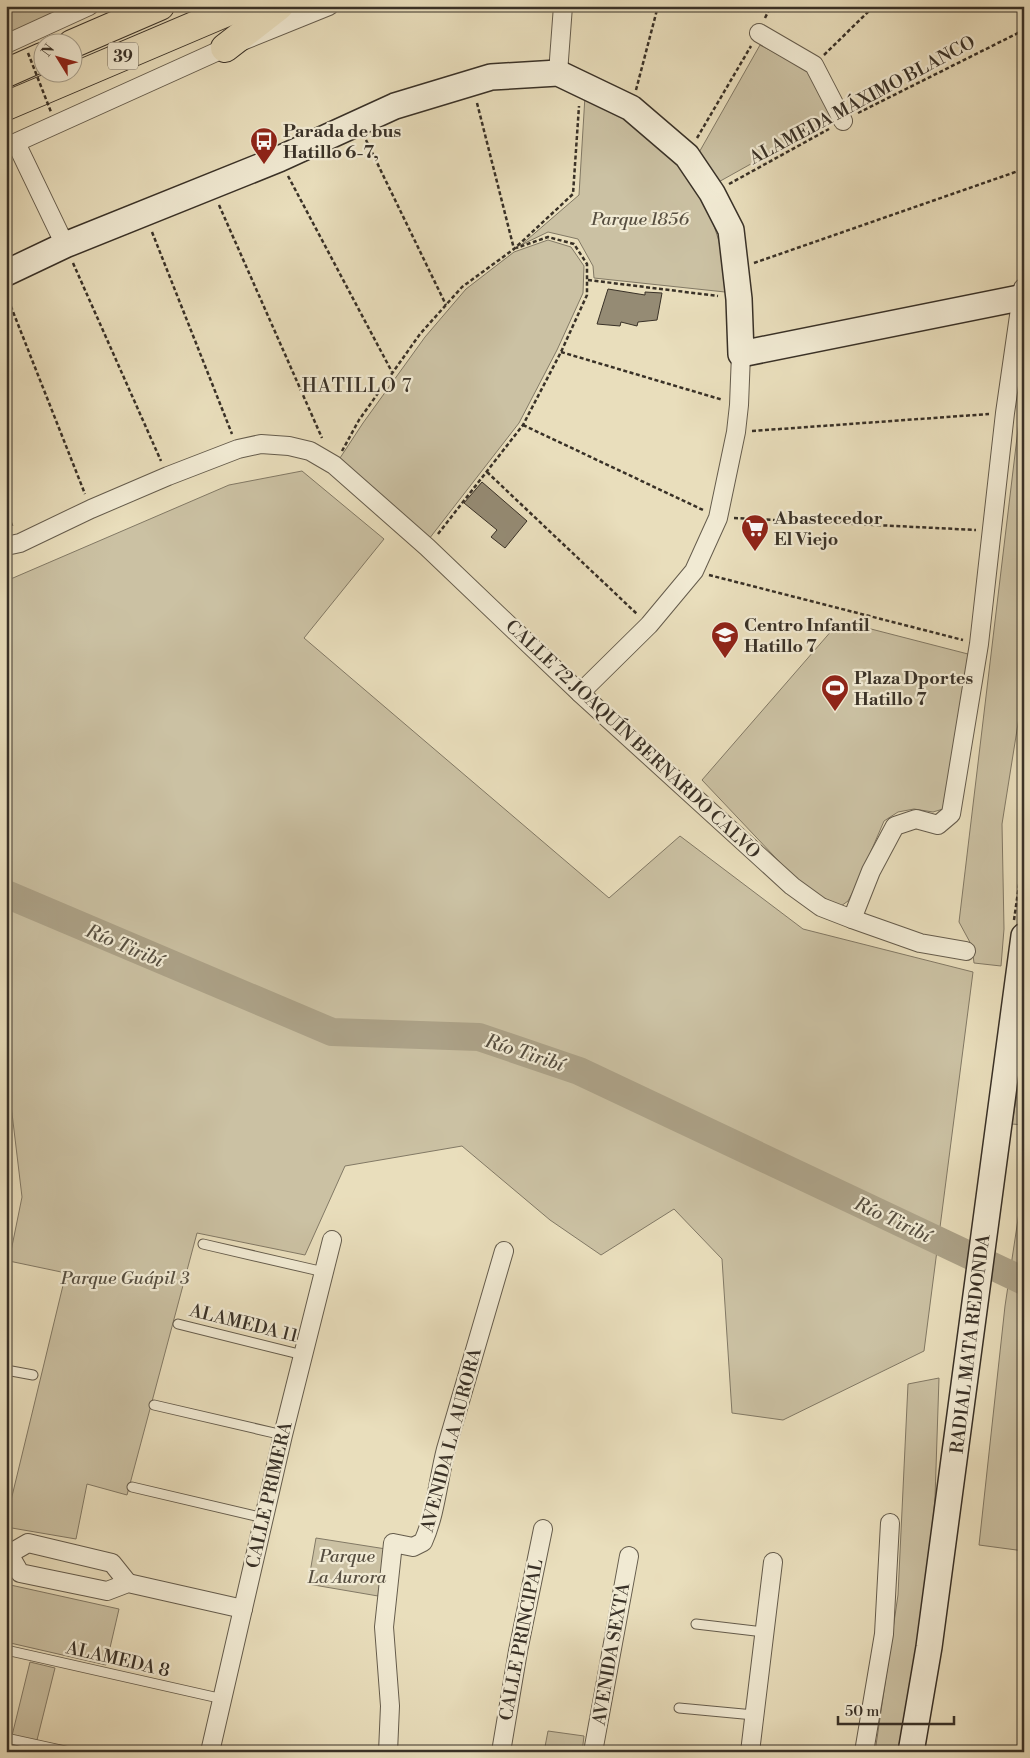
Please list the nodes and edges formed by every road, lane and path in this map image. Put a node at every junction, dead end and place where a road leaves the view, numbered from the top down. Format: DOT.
graph roads {
  1 [pos="89,6"];
  2 [pos="160,6"];
  3 [pos="241,6"];
  4 [pos="279,6"];
  5 [pos="329,6"];
  6 [pos="563,6"];
  7 [pos="658,6"];
  8 [pos="771,6"];
  9 [pos="874,6"];
  10 [pos="1024,30"];
  11 [pos="759,33"];
  12 [pos="82,40"];
  13 [pos="6,44"];
  14 [pos="225,48"];
  15 [pos="32,57"];
  16 [pos="814,65"];
  17 [pos="6,73"];
  18 [pos="558,73"];
  19 [pos="43,82"];
  20 [pos="472,82"];
  21 [pos="580,82"];
  22 [pos="6,106"];
  23 [pos="631,108"];
  24 [pos="51,112"];
  25 [pos="843,121"];
  26 [pos="358,123"];
  27 [pos="11,145"];
  28 [pos="686,156"];
  29 [pos="279,159"];
  30 [pos="1024,169"];
  31 [pos="210,186"];
  32 [pos="712,193"];
  33 [pos="144,214"];
  34 [pos="65,246"];
  35 [pos="514,249"];
  36 [pos="736,270"];
  37 [pos="6,273"];
  38 [pos="588,280"];
  39 [pos="1023,293"];
  40 [pos="6,294"];
  41 [pos="739,298"];
  42 [pos="446,305"];
  43 [pos="561,352"];
  44 [pos="741,354"];
  45 [pos="393,372"];
  46 [pos="739,406"];
  47 [pos="1005,413"];
  48 [pos="523,425"];
  49 [pos="736,432"];
  50 [pos="238,449"];
  51 [pos="334,465"];
  52 [pos="487,472"];
  53 [pos="168,476"];
  54 [pos="91,509"];
  55 [pos="718,518"];
  56 [pos="992,530"];
  57 [pos="6,546"];
  58 [pos="427,547"];
  59 [pos="694,571"];
  60 [pos="649,625"];
  61 [pos="979,644"];
  62 [pos="580,694"];
  63 [pos="852,919"];
  64 [pos="1024,936"];
  65 [pos="966,951"];
  66 [pos="332,1240"];
  67 [pos="203,1244"];
  68 [pos="504,1251"];
  69 [pos="324,1272"];
  70 [pos="178,1324"];
  71 [pos="303,1355"];
  72 [pos="6,1370"];
  73 [pos="33,1375"];
  74 [pos="154,1405"];
  75 [pos="283,1436"];
  76 [pos="132,1487"];
  77 [pos="264,1518"];
  78 [pos="890,1522"];
  79 [pos="543,1529"];
  80 [pos="7,1554"];
  81 [pos="629,1556"];
  82 [pos="773,1562"];
  83 [pos="128,1583"];
  84 [pos="243,1609"];
  85 [pos="696,1624"];
  86 [pos="764,1632"];
  87 [pos="6,1650"];
  88 [pos="223,1699"];
  89 [pos="679,1708"];
  90 [pos="754,1715"];
  91 [pos="6,1738"];
  92 [pos="70,1752"];
  93 [pos="210,1752"];
  94 [pos="388,1752"];
  95 [pos="501,1752"];
  96 [pos="594,1752"];
  97 [pos="750,1752"];
  98 [pos="864,1752"];
  99 [pos="911,1752"];
  1 -- 13 [label="street"];
  2 -- 12 [label="highway, 39"];
  3 -- 22 [label="highway, 39"];
  4 -- 14 [label="highway"];
  5 -- 14 [label="street"];
  6 -- 18 [label="street"];
  7 -- 23 [label="path"];
  8 -- 11 [label="path"];
  9 -- 16 [label="path"];
  10 -- 25 [label="path, ALAMEDA MÁXIMO BLANCO"];
  11 -- 16 [label="street"];
  11 -- 28 [label="path"];
  14 -- 27 [label="street"];
  15 -- 17 [label="highway"];
  16 -- 25 [label="street"];
  18 -- 20 [label="street"];
  18 -- 21 [label="street"];
  19 -- 24 [label="path, bridge"];
  20 -- 26 [label="street"];
  20 -- 35 [label="path"];
  21 -- 23 [label="street"];
  21 -- 35 [label="path"];
  23 -- 28 [label="street"];
  25 -- 32 [label="path, ALAMEDA MÁXIMO BLANCO"];
  26 -- 29 [label="street"];
  26 -- 42 [label="path"];
  27 -- 34 [label="street"];
  28 -- 32 [label="street"];
  29 -- 31 [label="street"];
  29 -- 45 [label="path"];
  30 -- 36 [label="path"];
  31 -- 33 [label="street"];
  31 -- 51 [label="path"];
  32 -- 36 [label="street"];
  33 -- 34 [label="street"];
  33 -- 50 [label="path"];
  34 -- 37 [label="street"];
  34 -- 53 [label="path"];
  35 -- 38 [label="path"];
  35 -- 42 [label="path"];
  36 -- 41 [label="street"];
  38 -- 41 [label="path"];
  38 -- 43 [label="path"];
  39 -- 44 [label="street"];
  39 -- 47 [label="street"];
  40 -- 54 [label="path"];
  41 -- 44 [label="street"];
  42 -- 45 [label="path"];
  43 -- 46 [label="path"];
  43 -- 48 [label="path"];
  44 -- 46 [label="street"];
  45 -- 51 [label="path"];
  46 -- 49 [label="street"];
  47 -- 49 [label="path"];
  47 -- 56 [label="street"];
  48 -- 52 [label="path"];
  48 -- 55 [label="path"];
  49 -- 55 [label="street"];
  50 -- 51 [label="street, CALLE 72 JOAQUÍN BERNARDO CALVO"];
  50 -- 53 [label="street, CALLE 72 JOAQUÍN BERNARDO CALVO"];
  51 -- 58 [label="street, CALLE 72 JOAQUÍN BERNARDO CALVO"];
  52 -- 58 [label="path"];
  52 -- 60 [label="path"];
  53 -- 54 [label="street, CALLE 72 JOAQUÍN BERNARDO CALVO"];
  54 -- 57 [label="street, CALLE 72 JOAQUÍN BERNARDO CALVO"];
  55 -- 56 [label="path"];
  55 -- 59 [label="street"];
  56 -- 61 [label="street"];
  58 -- 62 [label="street, CALLE 72 JOAQUÍN BERNARDO CALVO"];
  59 -- 60 [label="street"];
  59 -- 61 [label="path"];
  60 -- 62 [label="street"];
  61 -- 63 [label="street"];
  62 -- 63 [label="street, CALLE 72 JOAQUÍN BERNARDO CALVO"];
  63 -- 65 [label="street, CALLE 72 JOAQUÍN BERNARDO CALVO"];
  64 -- 99 [label="street, RADIAL MATA REDONDA"];
  66 -- 69 [label="street, CALLE PRIMERA"];
  67 -- 69 [label="lane"];
  68 -- 94 [label="street, AVENIDA LA AURORA"];
  69 -- 71 [label="street, CALLE PRIMERA"];
  70 -- 71 [label="lane, ALAMEDA 11"];
  71 -- 75 [label="street, CALLE PRIMERA"];
  72 -- 73 [label="lane"];
  74 -- 75 [label="lane"];
  75 -- 77 [label="street, CALLE PRIMERA"];
  76 -- 77 [label="lane"];
  77 -- 84 [label="street, CALLE PRIMERA"];
  78 -- 98 [label="street"];
  79 -- 95 [label="street, CALLE PRINCIPAL"];
  80 -- 83 [label="street"];
  80 -- 83 [label="street"];
  81 -- 96 [label="street, AVENIDA SEXTA"];
  82 -- 86 [label="street"];
  83 -- 84 [label="street"];
  84 -- 88 [label="street, CALLE PRIMERA"];
  85 -- 86 [label="lane"];
  86 -- 90 [label="street"];
  87 -- 88 [label="lane, ALAMEDA 8"];
  88 -- 93 [label="street, CALLE PRIMERA"];
  89 -- 90 [label="lane"];
  90 -- 97 [label="street"];
  91 -- 92 [label="lane"];
}
